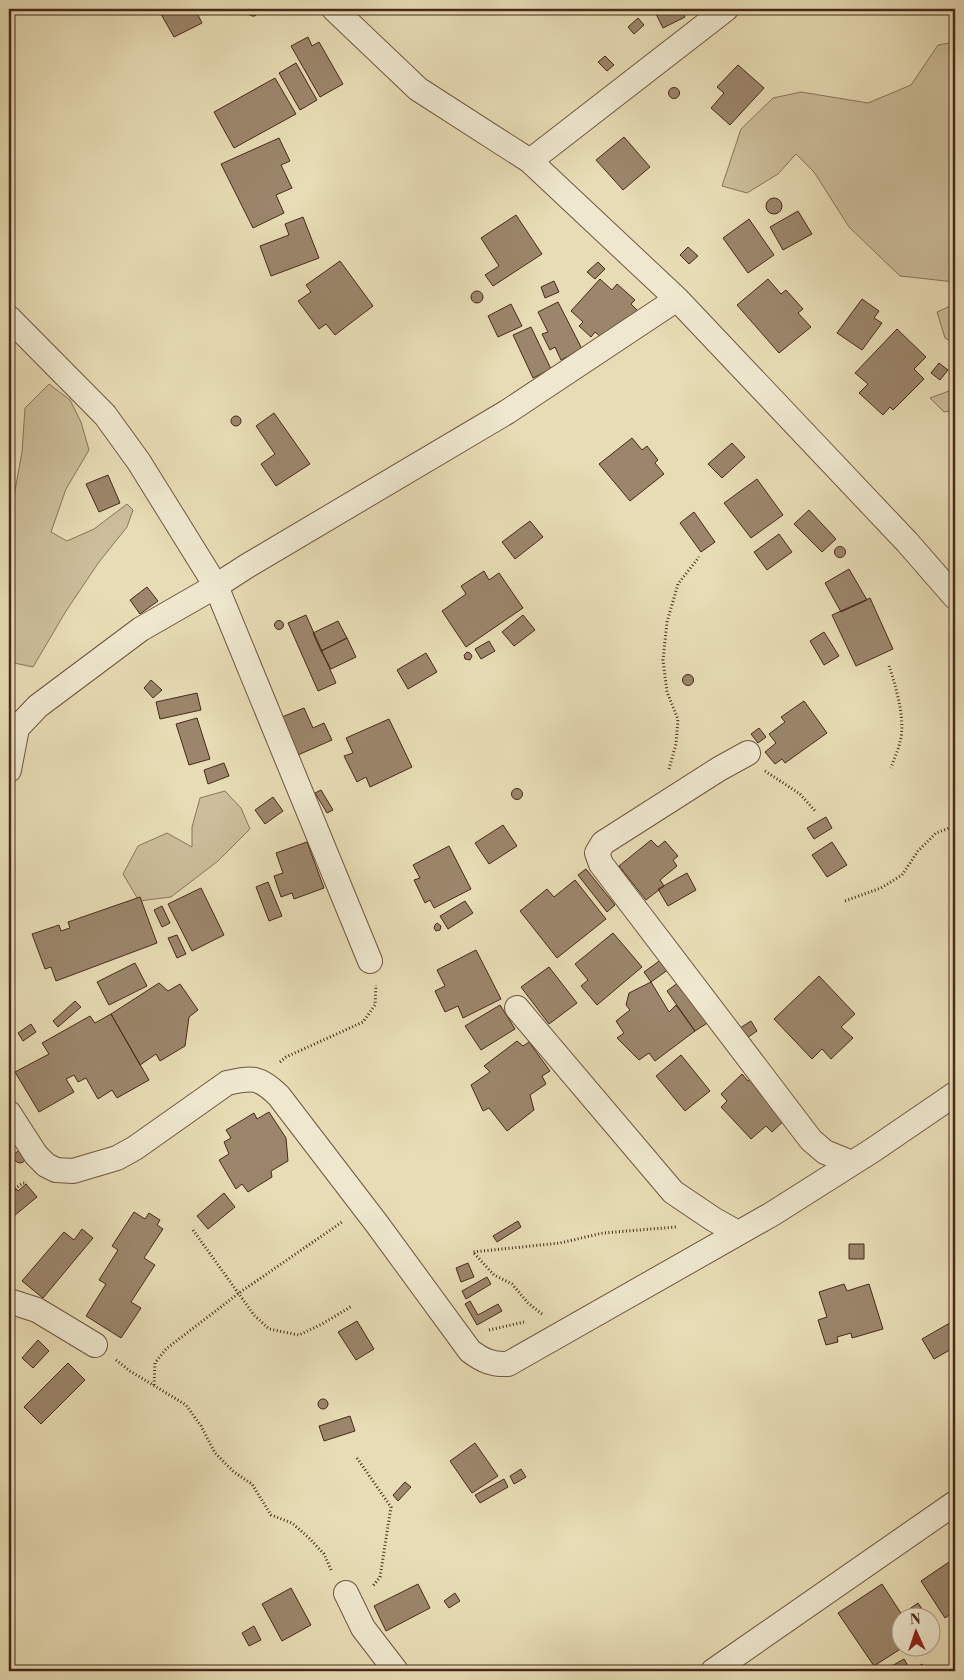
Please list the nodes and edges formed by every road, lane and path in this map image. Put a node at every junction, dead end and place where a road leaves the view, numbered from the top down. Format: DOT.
graph roads {
  1 [pos="334,9"];
  2 [pos="726,9"];
  3 [pos="530,161"];
  4 [pos="676,299"];
  5 [pos="9,318"];
  6 [pos="699,557"];
  7 [pos="216,586"];
  8 [pos="955,597"];
  9 [pos="889,666"];
  10 [pos="744,755"];
  11 [pos="891,768"];
  12 [pos="9,770"];
  13 [pos="667,775"];
  14 [pos="816,812"];
  15 [pos="955,826"];
  16 [pos="846,902"];
  17 [pos="370,961"];
  18 [pos="517,1008"];
  19 [pos="268,1084"];
  20 [pos="955,1094"];
  21 [pos="9,1113"];
  22 [pos="852,1164"];
  23 [pos="364,1207"];
  24 [pos="713,1219"];
  25 [pos="193,1230"];
  26 [pos="738,1233"];
  27 [pos="239,1293"];
  28 [pos="9,1302"];
  29 [pos="352,1306"];
  30 [pos="543,1314"];
  31 [pos="95,1345"];
  32 [pos="154,1385"];
  33 [pos="357,1458"];
  34 [pos="955,1503"];
  35 [pos="349,1599"];
  36 [pos="396,1671"];
  37 [pos="713,1671"];
  1 -- 3 [label="street"];
  2 -- 3 [label="street"];
  3 -- 4 [label="street"];
  4 -- 7 [label="street"];
  4 -- 8 [label="street"];
  5 -- 7 [label="street"];
  6 -- 13 [label="path"];
  7 -- 12 [label="street"];
  7 -- 17 [label="street"];
  9 -- 11 [label="path"];
  10 -- 14 [label="path"];
  10 -- 22 [label="street"];
  15 -- 16 [label="path"];
  17 -- 19 [label="path"];
  18 -- 24 [label="street"];
  19 -- 21 [label="street"];
  19 -- 23 [label="street"];
  20 -- 22 [label="street"];
  22 -- 26 [label="street"];
  23 -- 26 [label="street"];
  23 -- 27 [label="path"];
  24 -- 26 [label="street"];
  24 -- 30 [label="path"];
  25 -- 27 [label="path"];
  27 -- 29 [label="path"];
  27 -- 32 [label="path"];
  28 -- 31 [label="street"];
  31 -- 32 [label="path"];
  32 -- 35 [label="path"];
  33 -- 35 [label="path"];
  34 -- 37 [label="street"];
  35 -- 36 [label="street"];
}
